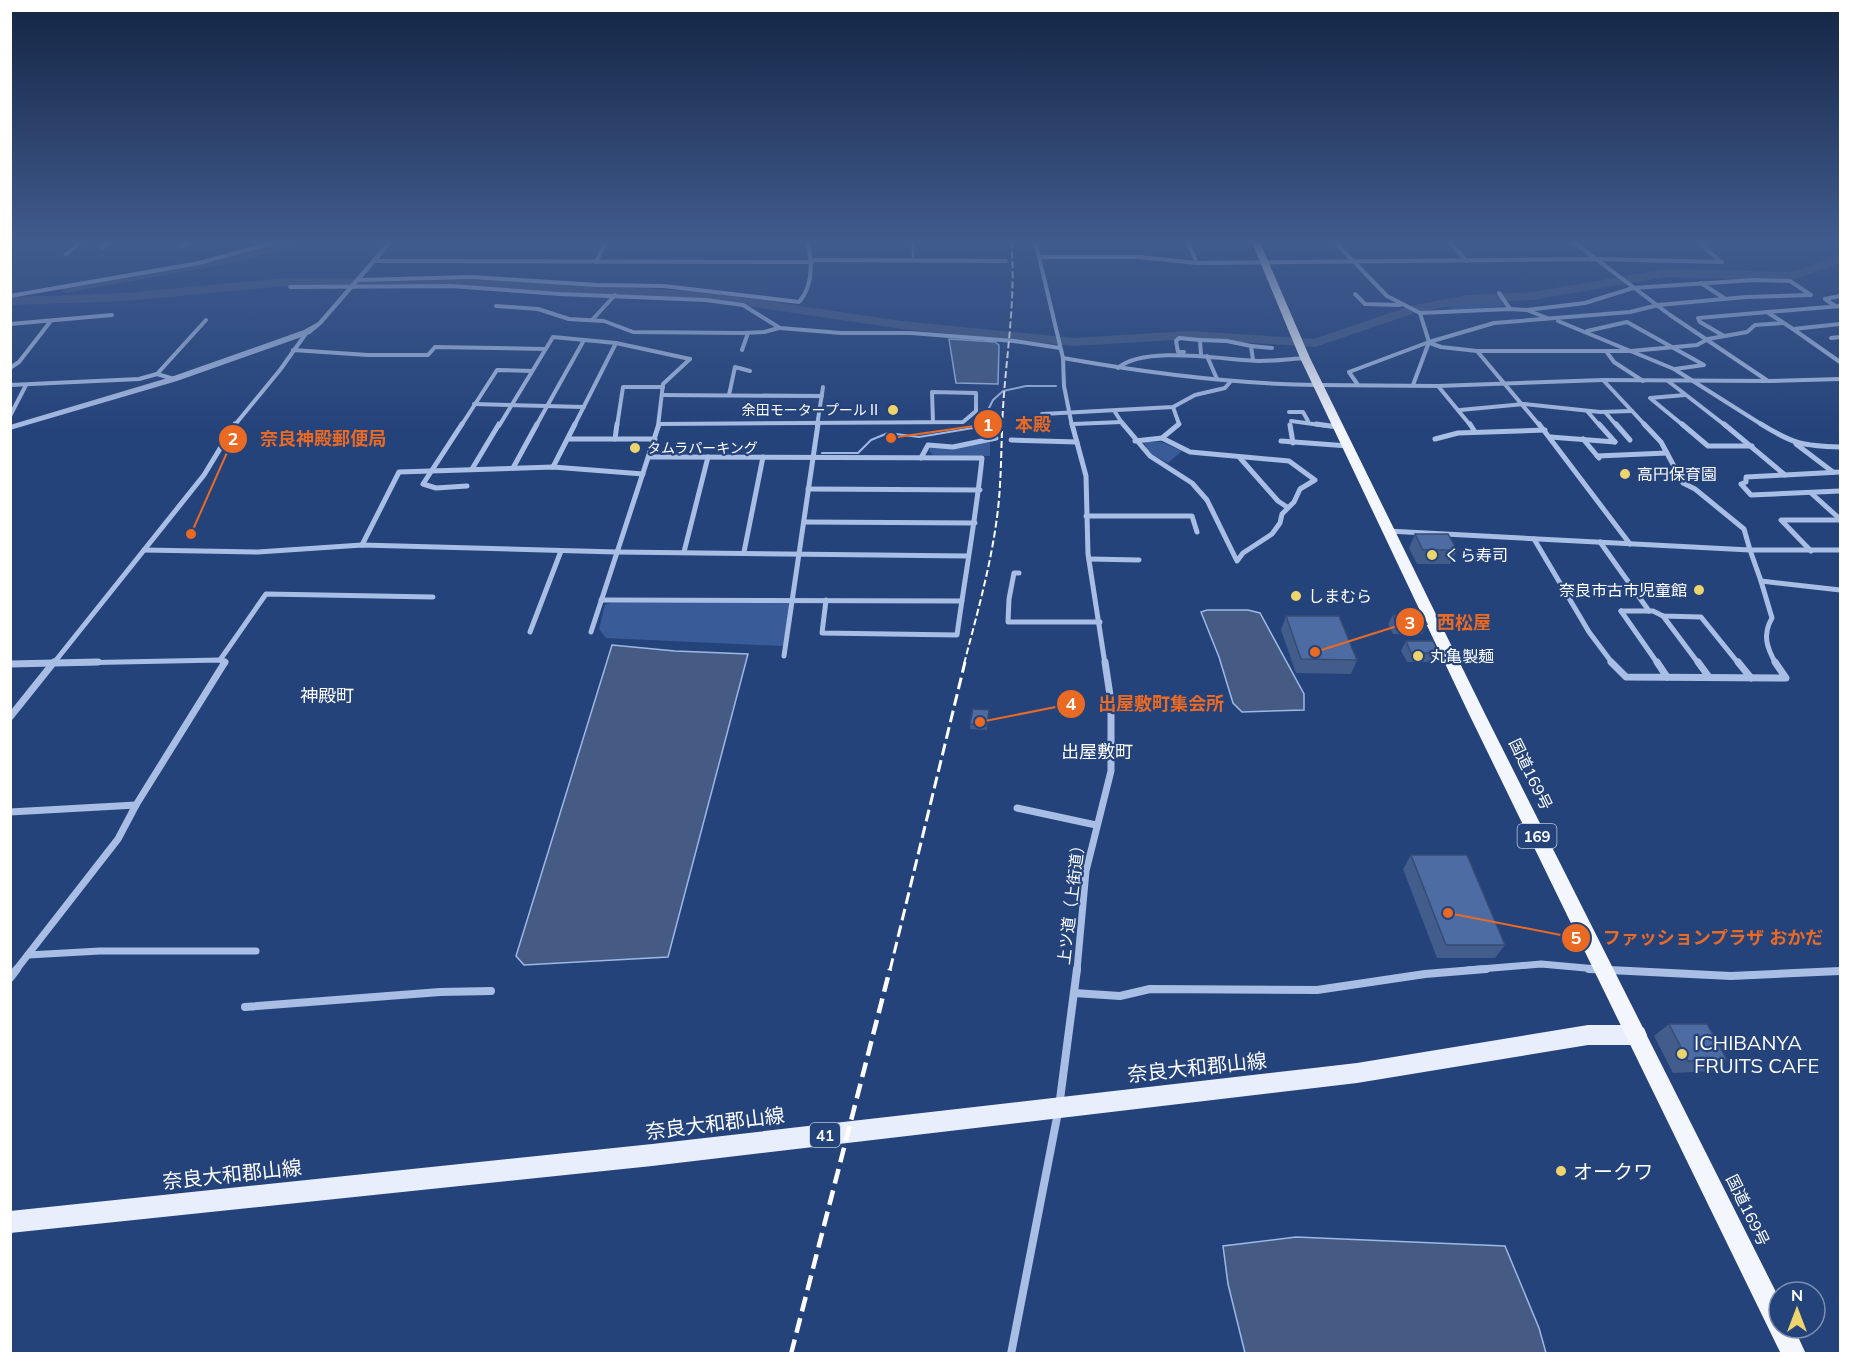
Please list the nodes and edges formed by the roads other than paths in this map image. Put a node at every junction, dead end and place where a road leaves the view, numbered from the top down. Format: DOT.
graph roads {
  1 [pos="337,304"];
  2 [pos="607,304"];
  3 [pos="741,304"];
  4 [pos="744,304"];
  5 [pos="1050,304"];
  6 [pos="1282,304"];
  7 [pos="1365,304"];
  8 [pos="1505,304"];
  9 [pos="1576,304"];
  10 [pos="1673,304"];
  11 [pos="1402,305"];
  12 [pos="1658,305"];
  13 [pos="496,306"];
  14 [pos="1839,307"];
  15 [pos="1510,309"];
  16 [pos="1527,309"];
  17 [pos="1767,312"];
  18 [pos="1418,313"];
  19 [pos="112,315"];
  20 [pos="1552,319"];
  21 [pos="206,320"];
  22 [pos="592,320"];
  23 [pos="50,322"];
  24 [pos="1783,323"];
  25 [pos="10,324"];
  26 [pos="1840,324"];
  27 [pos="780,328"];
  28 [pos="1792,329"];
  29 [pos="1586,331"];
  30 [pos="307,332"];
  31 [pos="748,333"];
  32 [pos="1724,336"];
  33 [pos="1831,338"];
  34 [pos="1840,338"];
  35 [pos="1708,339"];
  36 [pos="584,340"];
  37 [pos="1200,340"];
  38 [pos="1429,342"];
  39 [pos="616,343"];
  40 [pos="1251,346"];
  41 [pos="1301,347"];
  42 [pos="1060,348"];
  43 [pos="1272,348"];
  44 [pos="1674,348"];
  45 [pos="545,349"];
  46 [pos="293,350"];
  47 [pos="742,350"];
  48 [pos="1477,351"];
  49 [pos="1606,351"];
  50 [pos="1632,351"];
  51 [pos="1192,355"];
  52 [pos="1204,355"];
  53 [pos="1063,358"];
  54 [pos="1253,360"];
  55 [pos="1840,362"];
  56 [pos="10,368"];
  57 [pos="1118,369"];
  58 [pos="1674,369"];
  59 [pos="532,371"];
  60 [pos="750,371"];
  61 [pos="157,375"];
  62 [pos="174,379"];
  63 [pos="1217,379"];
  64 [pos="1692,379"];
  65 [pos="1840,379"];
  66 [pos="1603,380"];
  67 [pos="1231,381"];
  68 [pos="1643,381"];
  69 [pos="1668,381"];
  70 [pos="1768,381"];
  71 [pos="1505,382"];
  72 [pos="10,385"];
  73 [pos="26,385"];
  74 [pos="1319,385"];
  75 [pos="1358,385"];
  76 [pos="1413,386"];
  77 [pos="1438,386"];
  78 [pos="663,387"];
  79 [pos="824,387"];
  80 [pos="662,395"];
  81 [pos="729,395"];
  82 [pos="1686,395"];
  83 [pos="822,396"];
  84 [pos="474,404"];
  85 [pos="1524,404"];
  86 [pos="511,405"];
  87 [pos="548,406"];
  88 [pos="584,407"];
  89 [pos="1173,407"];
  90 [pos="1460,410"];
  91 [pos="1587,411"];
  92 [pos="1632,411"];
  93 [pos="1115,412"];
  94 [pos="1289,412"];
  95 [pos="1605,412"];
  96 [pos="1042,414"];
  97 [pos="1069,414"];
  98 [pos="10,416"];
  99 [pos="1308,421"];
  100 [pos="933,422"];
  101 [pos="1122,423"];
  102 [pos="659,424"];
  103 [pos="818,424"];
  104 [pos="1073,424"];
  105 [pos="1339,427"];
  106 [pos="10,428"];
  107 [pos="1545,430"];
  108 [pos="1475,432"];
  109 [pos="1550,437"];
  110 [pos="996,438"];
  111 [pos="1162,438"];
  112 [pos="568,439"];
  113 [pos="615,439"];
  114 [pos="654,439"];
  115 [pos="1435,439"];
  116 [pos="1583,439"];
  117 [pos="1630,440"];
  118 [pos="1011,441"];
  119 [pos="1135,441"];
  120 [pos="1281,441"];
  121 [pos="1077,442"];
  122 [pos="1293,443"];
  123 [pos="1796,443"];
  124 [pos="1348,446"];
  125 [pos="1752,446"];
  126 [pos="1840,447"];
  127 [pos="1667,453"];
  128 [pos="649,457"];
  129 [pos="708,457"];
  130 [pos="763,457"];
  131 [pos="813,458"];
  132 [pos="921,458"];
  133 [pos="1240,458"];
  134 [pos="513,468"];
  135 [pos="553,468"];
  136 [pos="472,469"];
  137 [pos="431,470"];
  138 [pos="643,474"];
  139 [pos="1838,474"];
  140 [pos="1785,475"];
  141 [pos="467,486"];
  142 [pos="808,489"];
  143 [pos="980,490"];
  144 [pos="1840,491"];
  145 [pos="1810,492"];
  146 [pos="1287,507"];
  147 [pos="1086,516"];
  148 [pos="1840,520"];
  149 [pos="804,522"];
  150 [pos="975,523"];
  151 [pos="1389,531"];
  152 [pos="1197,532"];
  153 [pos="1534,538"];
  154 [pos="1600,542"];
  155 [pos="1630,544"];
  156 [pos="362,545"];
  157 [pos="144,550"];
  158 [pos="1750,550"];
  159 [pos="1840,550"];
  160 [pos="561,551"];
  161 [pos="1811,551"];
  162 [pos="616,552"];
  163 [pos="684,552"];
  164 [pos="744,552"];
  165 [pos="799,555"];
  166 [pos="967,556"];
  167 [pos="1089,559"];
  168 [pos="1139,560"];
  169 [pos="1019,573"];
  170 [pos="1761,581"];
  171 [pos="1840,590"];
  172 [pos="433,597"];
  173 [pos="792,599"];
  174 [pos="601,600"];
  175 [pos="826,600"];
  176 [pos="962,600"];
  177 [pos="1649,611"];
  178 [pos="1663,616"];
  179 [pos="1100,622"];
  180 [pos="530,632"];
  181 [pos="591,632"];
  182 [pos="784,656"];
  183 [pos="220,660"];
  184 [pos="10,664"];
  185 [pos="53,664"];
  186 [pos="1667,677"];
  187 [pos="1709,677"];
  188 [pos="1751,678"];
  189 [pos="10,717"];
  190 [pos="136,805"];
  191 [pos="1017,808"];
  192 [pos="10,812"];
  193 [pos="1096,825"];
  194 [pos="256,951"];
  195 [pos="28,955"];
  196 [pos="1602,970"];
  197 [pos="1840,971"];
  198 [pos="11,977"];
  199 [pos="491,991"];
  200 [pos="1074,993"];
  201 [pos="246,1007"];
  202 [pos="1637,1035"];
  203 [pos="1059,1107"];
  204 [pos="10,1222"];
  205 [pos="1767,1299"];
  206 [pos="1011,1353"];
  1 -- 30 [label="street"];
  2 -- 22 [label="street"];
  3 -- 4 [label="street"];
  4 -- 27 [label="street"];
  5 -- 42 [label="street, 上ツ道（上街道）"];
  6 -- 41 [label="highway, 国道169号 / 169"];
  7 -- 11 [label="street"];
  8 -- 15 [label="street"];
  9 -- 16 [label="street"];
  10 -- 12 [label="street"];
  11 -- 18 [label="street"];
  12 -- 20 [label="street"];
  12 -- 35 [label="street"];
  13 -- 22 [label="street"];
  14 -- 17 [label="street"];
  15 -- 16 [label="street"];
  15 -- 18 [label="street"];
  16 -- 20 [label="street"];
  17 -- 24 [label="street"];
  17 -- 32 [label="street"];
  18 -- 38 [label="street"];
  19 -- 23 [label="street"];
  20 -- 29 [label="street"];
  20 -- 38 [label="street"];
  21 -- 61 [label="street"];
  22 -- 31 [label="street"];
  23 -- 25 [label="street"];
  23 -- 56 [label="street"];
  24 -- 28 [label="street"];
  24 -- 32 [label="street"];
  26 -- 28 [label="street"];
  27 -- 31 [label="street"];
  27 -- 42 [label="street"];
  28 -- 55 [label="street"];
  29 -- 44 [label="street"];
  29 -- 50 [label="street"];
  30 -- 46 [label="street"];
  30 -- 62 [label="street"];
  31 -- 47 [label="street"];
  32 -- 35 [label="street"];
  33 -- 34 [label="street"];
  35 -- 44 [label="street"];
  35 -- 70 [label="street"];
  36 -- 39 [label="street"];
  36 -- 45 [label="street"];
  36 -- 87 [label="street"];
  37 -- 40 [label="street"];
  37 -- 51 [label="street"];
  37 -- 52 [label="street"];
  38 -- 48 [label="street"];
  38 -- 75 [label="street"];
  38 -- 76 [label="street"];
  39 -- 78 [label="street"];
  39 -- 88 [label="street"];
  40 -- 43 [label="street"];
  40 -- 54 [label="street"];
  41 -- 54 [label="street"];
  41 -- 74 [label="highway, 国道169号 / 169"];
  42 -- 53 [label="street, 上ツ道（上街道）"];
  44 -- 50 [label="street"];
  44 -- 58 [label="street"];
  45 -- 46 [label="street"];
  45 -- 59 [label="street"];
  46 -- 157 [label="street"];
  48 -- 49 [label="street"];
  48 -- 71 [label="street"];
  49 -- 50 [label="street"];
  49 -- 68 [label="street"];
  50 -- 58 [label="street"];
  51 -- 52 [label="street"];
  51 -- 57 [label="street"];
  52 -- 54 [label="street"];
  52 -- 63 [label="street"];
  53 -- 57 [label="street"];
  53 -- 97 [label="street, 上ツ道（上街道）"];
  57 -- 63 [label="street"];
  58 -- 64 [label="street"];
  59 -- 84 [label="street"];
  59 -- 86 [label="street"];
  60 -- 81 [label="street"];
  61 -- 62 [label="street"];
  61 -- 73 [label="street"];
  62 -- 106 [label="street"];
  63 -- 67 [label="street"];
  64 -- 69 [label="street"];
  64 -- 70 [label="street"];
  64 -- 123 [label="street"];
  65 -- 70 [label="street"];
  66 -- 68 [label="street"];
  66 -- 71 [label="street"];
  66 -- 92 [label="street"];
  67 -- 74 [label="street"];
  67 -- 89 [label="street"];
  68 -- 69 [label="street"];
  69 -- 82 [label="street"];
  71 -- 77 [label="street"];
  71 -- 85 [label="street"];
  72 -- 73 [label="street"];
  73 -- 98 [label="street"];
  74 -- 75 [label="street"];
  74 -- 105 [label="highway, 国道169号 / 169"];
  75 -- 76 [label="street"];
  76 -- 77 [label="street"];
  77 -- 90 [label="street"];
  78 -- 80 [label="street"];
  78 -- 113 [label="street"];
  79 -- 83 [label="street"];
  80 -- 81 [label="street"];
  80 -- 102 [label="street"];
  81 -- 83 [label="street"];
  82 -- 125 [label="street"];
  82 -- 125 [label="street"];
  83 -- 103 [label="street"];
  84 -- 86 [label="street"];
  84 -- 137 [label="street"];
  85 -- 90 [label="street"];
  85 -- 91 [label="street"];
  85 -- 107 [label="street"];
  86 -- 87 [label="street"];
  86 -- 136 [label="street"];
  87 -- 88 [label="street"];
  87 -- 134 [label="street"];
  88 -- 112 [label="street"];
  89 -- 93 [label="street"];
  89 -- 111 [label="street"];
  90 -- 108 [label="street"];
  91 -- 95 [label="street"];
  91 -- 116 [label="street"];
  92 -- 95 [label="street"];
  92 -- 127 [label="street"];
  93 -- 97 [label="street"];
  93 -- 101 [label="street"];
  94 -- 99 [label="street"];
  95 -- 117 [label="street"];
  96 -- 97 [label="street"];
  97 -- 104 [label="street, 上ツ道（上街道）"];
  99 -- 105 [label="street"];
  99 -- 122 [label="street"];
  100 -- 100 [label="street"];
  100 -- 103 [label="street"];
  101 -- 104 [label="street"];
  101 -- 119 [label="street"];
  102 -- 103 [label="street"];
  102 -- 114 [label="street"];
  103 -- 131 [label="street"];
  104 -- 121 [label="street, 上ツ道（上街道）"];
  105 -- 124 [label="highway, 国道169号 / 169"];
  107 -- 108 [label="street"];
  107 -- 109 [label="street"];
  108 -- 115 [label="street"];
  109 -- 116 [label="street"];
  109 -- 155 [label="street"];
  110 -- 132 [label="street"];
  111 -- 119 [label="street"];
  111 -- 133 [label="street"];
  112 -- 113 [label="street"];
  112 -- 135 [label="street"];
  113 -- 114 [label="street"];
  114 -- 128 [label="street"];
  116 -- 127 [label="street"];
  118 -- 121 [label="street"];
  119 -- 146 [label="street"];
  120 -- 122 [label="street"];
  121 -- 147 [label="street, 上ツ道（上街道）"];
  122 -- 124 [label="street"];
  123 -- 126 [label="street"];
  123 -- 139 [label="street"];
  124 -- 151 [label="highway, 国道169号 / 169"];
  125 -- 140 [label="street"];
  127 -- 158 [label="street"];
  128 -- 129 [label="street"];
  128 -- 138 [label="street"];
  129 -- 130 [label="street"];
  129 -- 163 [label="street"];
  130 -- 131 [label="street"];
  130 -- 164 [label="street"];
  131 -- 132 [label="street"];
  131 -- 142 [label="street"];
  132 -- 143 [label="street"];
  133 -- 146 [label="street"];
  133 -- 146 [label="street"];
  134 -- 135 [label="street"];
  134 -- 136 [label="street"];
  135 -- 138 [label="street"];
  136 -- 137 [label="street"];
  137 -- 141 [label="street"];
  137 -- 156 [label="street"];
  138 -- 162 [label="street"];
  139 -- 140 [label="street"];
  140 -- 145 [label="street"];
  142 -- 143 [label="street"];
  142 -- 149 [label="street"];
  143 -- 150 [label="street"];
  144 -- 145 [label="street"];
  145 -- 148 [label="street"];
  147 -- 152 [label="street"];
  147 -- 167 [label="street, 上ツ道（上街道）"];
  148 -- 161 [label="street"];
  149 -- 150 [label="street"];
  149 -- 165 [label="street"];
  150 -- 166 [label="street"];
  151 -- 153 [label="street"];
  151 -- 196 [label="highway, 国道169号 / 169"];
  153 -- 154 [label="street"];
  153 -- 186 [label="street"];
  154 -- 155 [label="street"];
  154 -- 177 [label="street"];
  155 -- 158 [label="street"];
  156 -- 157 [label="street"];
  156 -- 160 [label="street"];
  157 -- 185 [label="street"];
  158 -- 161 [label="street"];
  158 -- 170 [label="street"];
  159 -- 161 [label="street"];
  160 -- 162 [label="street"];
  160 -- 180 [label="street"];
  162 -- 163 [label="street"];
  162 -- 174 [label="street"];
  163 -- 164 [label="street"];
  164 -- 165 [label="street"];
  165 -- 166 [label="street"];
  165 -- 173 [label="street"];
  166 -- 176 [label="street"];
  167 -- 168 [label="street"];
  167 -- 179 [label="street, 上ツ道（上街道）"];
  169 -- 179 [label="street"];
  170 -- 171 [label="street"];
  170 -- 188 [label="street"];
  172 -- 183 [label="street"];
  173 -- 174 [label="street"];
  173 -- 175 [label="street"];
  173 -- 182 [label="street"];
  174 -- 181 [label="street"];
  175 -- 176 [label="street"];
  175 -- 176 [label="street"];
  177 -- 178 [label="street"];
  177 -- 186 [label="street"];
  178 -- 187 [label="street"];
  178 -- 188 [label="street"];
  179 -- 193 [label="street, 上ツ道（上街道）"];
  183 -- 185 [label="street"];
  183 -- 190 [label="street"];
  184 -- 185 [label="street"];
  185 -- 189 [label="street"];
  186 -- 187 [label="street"];
  187 -- 188 [label="street"];
  190 -- 192 [label="street"];
  190 -- 195 [label="street"];
  191 -- 193 [label="street"];
  193 -- 200 [label="street, 上ツ道（上街道）"];
  194 -- 195 [label="street"];
  195 -- 198 [label="street"];
  196 -- 197 [label="street"];
  196 -- 200 [label="street"];
  196 -- 202 [label="highway, 国道169号 / 169"];
  199 -- 201 [label="street"];
  200 -- 203 [label="street, 上ツ道（上街道）"];
  202 -- 203 [label="main road, 奈良大和郡山線 / 41"];
  202 -- 205 [label="highway, 国道169号 / 169"];
  203 -- 204 [label="main road, 奈良大和郡山線 / 41"];
  203 -- 206 [label="street, 上ツ道（上街道）"];
}
